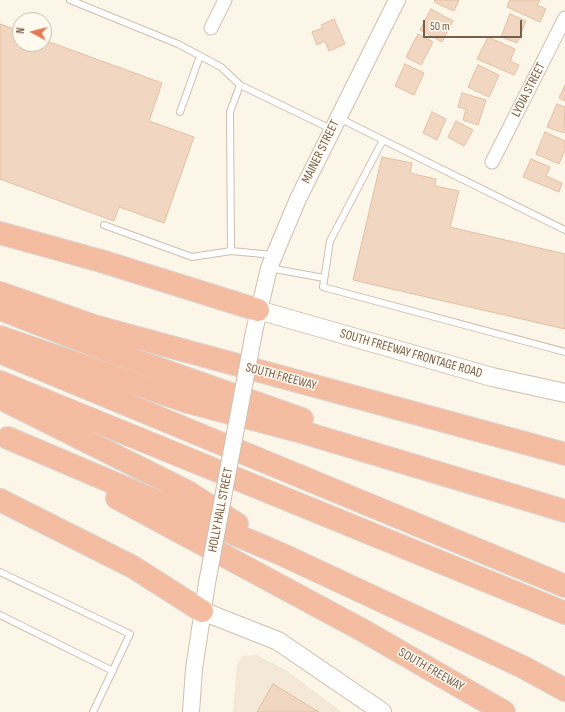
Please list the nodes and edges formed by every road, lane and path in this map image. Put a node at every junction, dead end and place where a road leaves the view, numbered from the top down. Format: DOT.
graph roads {
  1 [pos="70,0"];
  2 [pos="225,0"];
  3 [pos="397,0"];
  4 [pos="565,18"];
  5 [pos="211,28"];
  6 [pos="200,56"];
  7 [pos="240,85"];
  8 [pos="180,112"];
  9 [pos="335,124"];
  10 [pos="383,140"];
  11 [pos="492,162"];
  12 [pos="104,225"];
  13 [pos="565,230"];
  14 [pos="0,233"];
  15 [pos="231,251"];
  16 [pos="272,262"];
  17 [pos="324,278"];
  18 [pos="0,293"];
  19 [pos="0,309"];
  20 [pos="258,310"];
  21 [pos="0,337"];
  22 [pos="0,352"];
  23 [pos="565,352"];
  24 [pos="0,382"];
  25 [pos="565,393"];
  26 [pos="0,398"];
  27 [pos="4,436"];
  28 [pos="565,454"];
  29 [pos="464,480"];
  30 [pos="0,500"];
  31 [pos="565,511"];
  32 [pos="281,554"];
  33 [pos="0,572"];
  34 [pos="565,586"];
  35 [pos="202,611"];
  36 [pos="565,613"];
  37 [pos="0,615"];
  38 [pos="113,671"];
  39 [pos="565,690"];
  40 [pos="93,712"];
  41 [pos="191,712"];
  42 [pos="382,712"];
  43 [pos="504,712"];
  1 -- 6 [label="lane"];
  2 -- 5 [label="street"];
  3 -- 9 [label="street, MAINER STREET"];
  4 -- 11 [label="street, LYDIA STREET"];
  6 -- 7 [label="lane"];
  6 -- 8 [label="lane"];
  7 -- 9 [label="lane"];
  7 -- 15 [label="lane"];
  9 -- 10 [label="lane"];
  9 -- 16 [label="street, MAINER STREET"];
  10 -- 13 [label="lane"];
  10 -- 17 [label="lane"];
  12 -- 15 [label="lane"];
  14 -- 20 [label="highway"];
  15 -- 16 [label="lane"];
  16 -- 17 [label="lane"];
  16 -- 20 [label="street, MAINER STREET"];
  17 -- 23 [label="lane"];
  18 -- 28 [label="highway, SOUTH FREEWAY"];
  19 -- 29 [label="highway"];
  20 -- 25 [label="main road, SOUTH FREEWAY FRONTAGE ROAD"];
  20 -- 35 [label="street, HOLLY HALL STREET, bridge"];
  21 -- 29 [label="highway"];
  22 -- 34 [label="highway"];
  24 -- 36 [label="highway"];
  26 -- 32 [label="highway"];
  27 -- 32 [label="highway"];
  27 -- 43 [label="highway, SOUTH FREEWAY"];
  29 -- 31 [label="highway"];
  30 -- 35 [label="highway"];
  32 -- 39 [label="highway"];
  33 -- 38 [label="lane"];
  35 -- 41 [label="street, HOLLY HALL STREET"];
  35 -- 42 [label="main road"];
  37 -- 38 [label="lane"];
  38 -- 40 [label="lane"];
}
